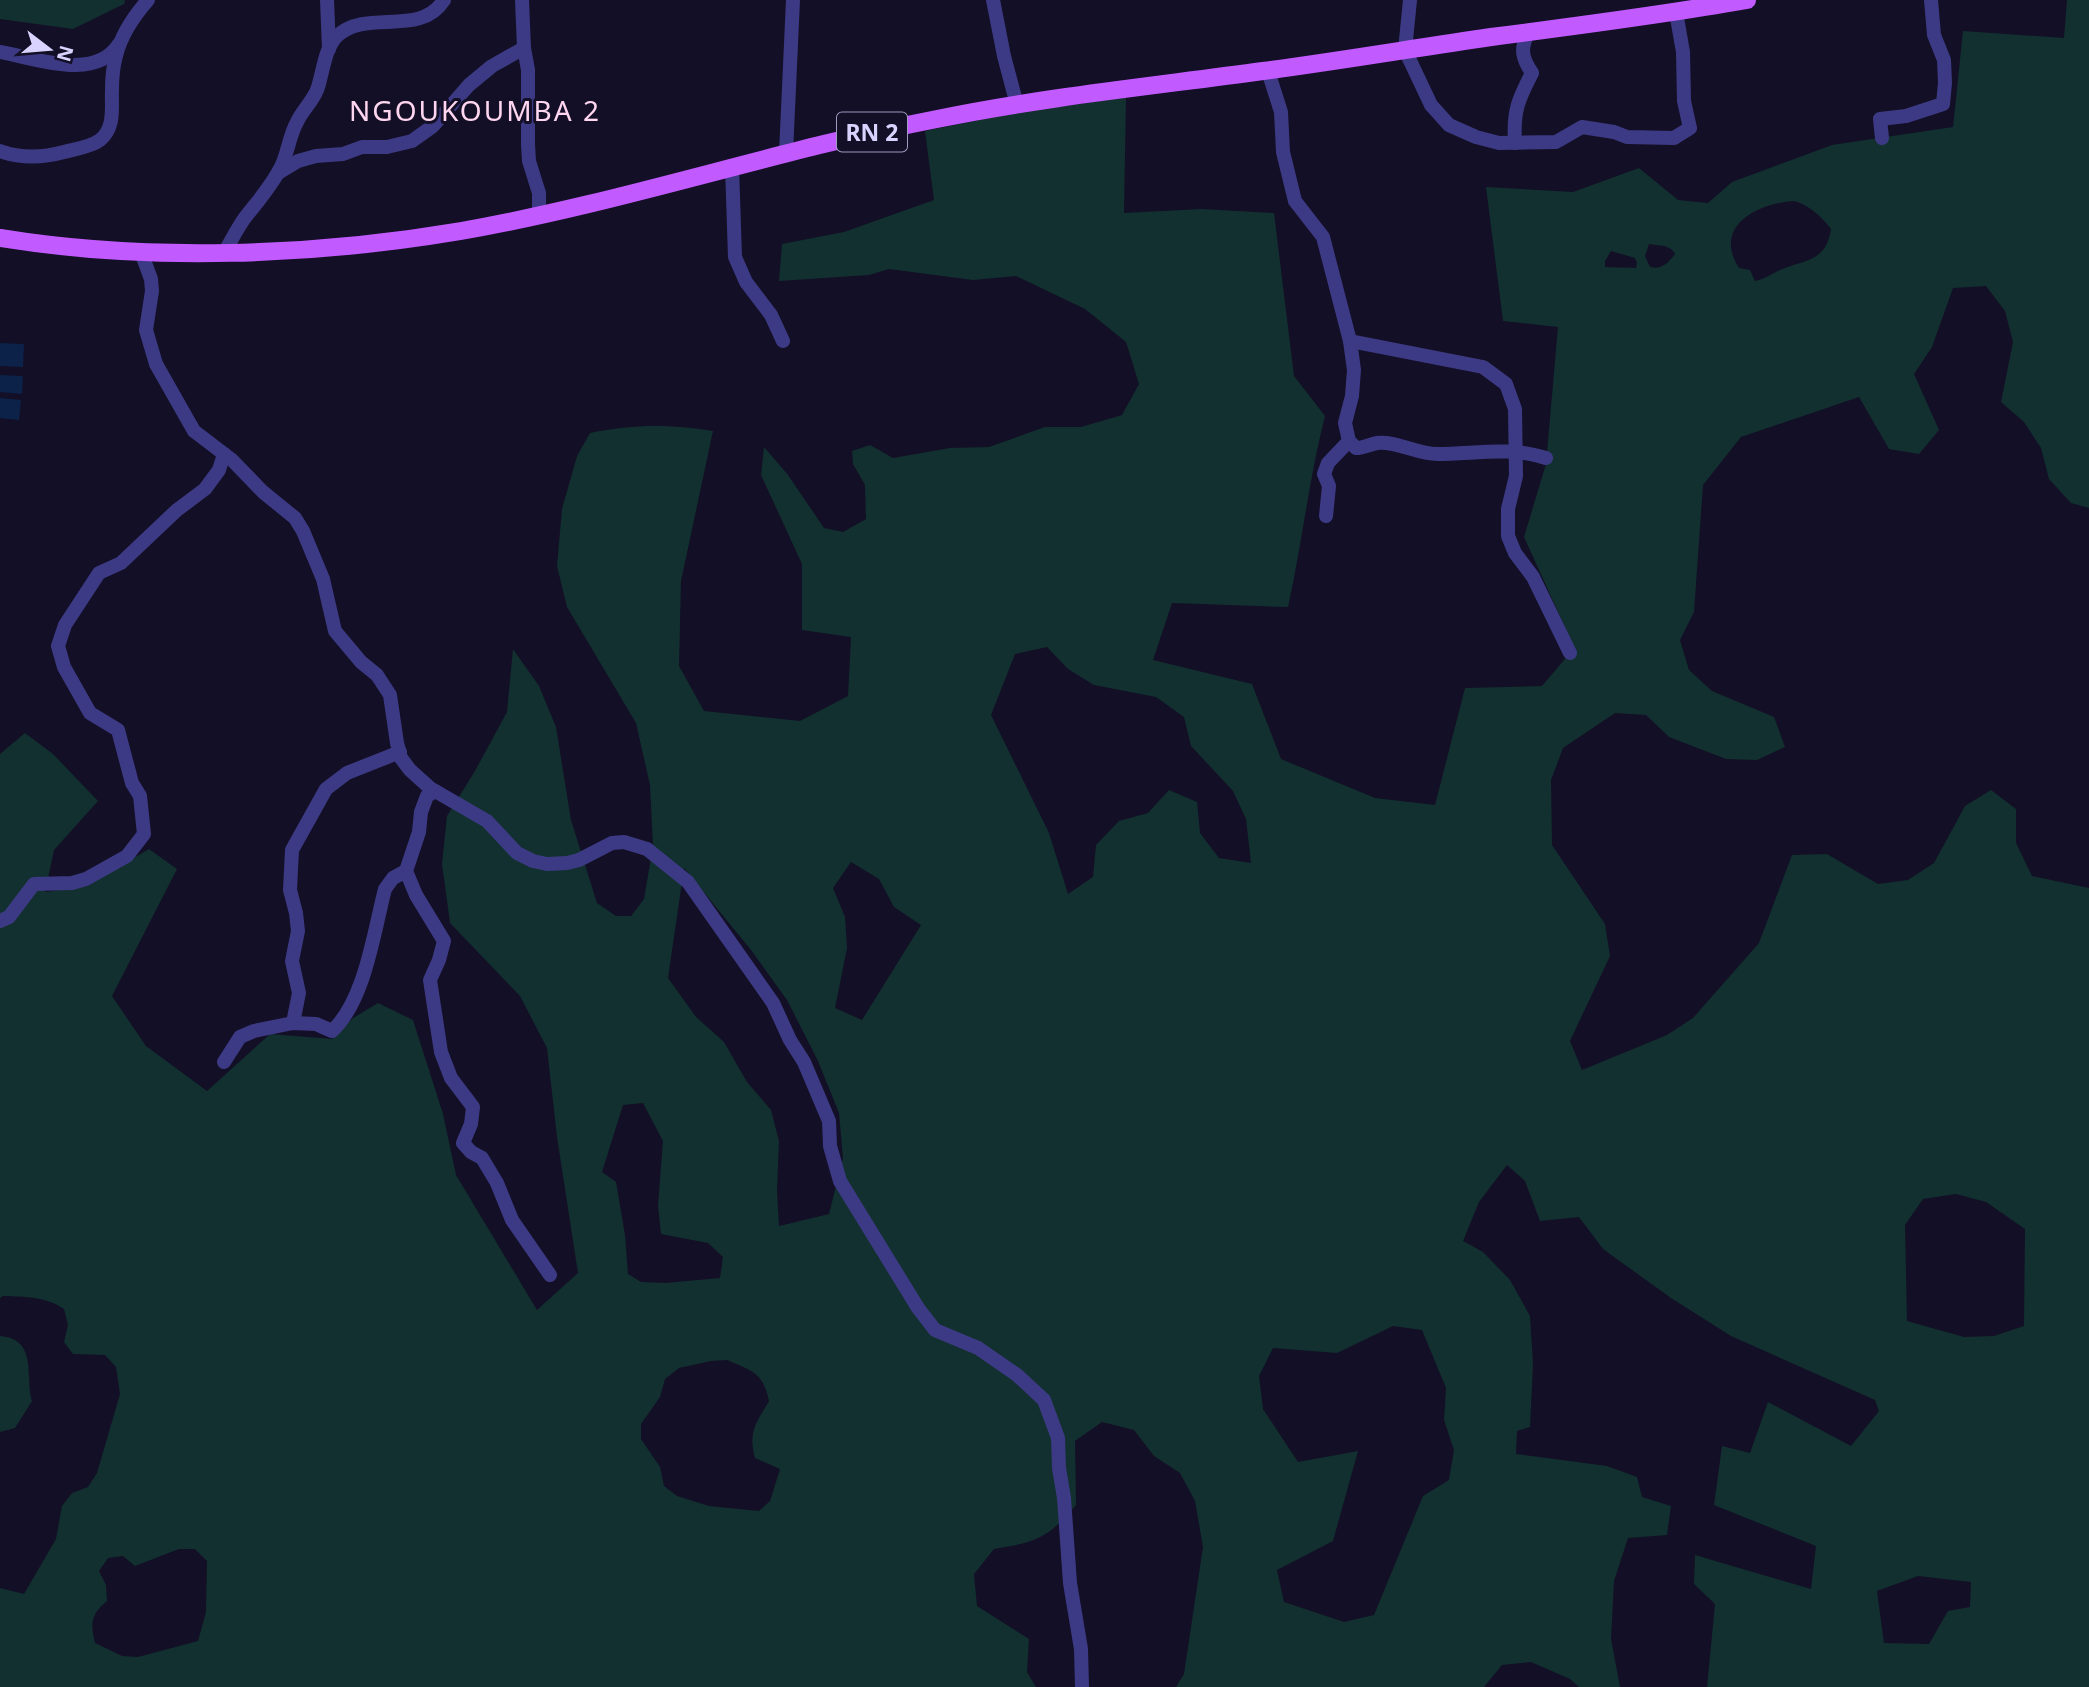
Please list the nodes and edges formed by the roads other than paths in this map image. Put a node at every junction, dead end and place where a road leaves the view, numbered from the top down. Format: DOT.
graph roads {
  1 [pos="148,0"];
  2 [pos="327,0"];
  3 [pos="444,0"];
  4 [pos="522,0"];
  5 [pos="793,0"];
  6 [pos="993,0"];
  7 [pos="1410,0"];
  8 [pos="1746,0"];
  9 [pos="1931,0"];
  10 [pos="1676,12"];
  11 [pos="1528,33"];
  12 [pos="122,37"];
  13 [pos="524,48"];
  14 [pos="329,49"];
  15 [pos="1405,50"];
  16 [pos="0,52"];
  17 [pos="1268,71"];
  18 [pos="1017,105"];
  19 [pos="1882,138"];
  20 [pos="1516,143"];
  21 [pos="0,151"];
  22 [pos="786,153"];
  23 [pos="732,166"];
  24 [pos="277,174"];
  25 [pos="539,215"];
  26 [pos="0,238"];
  27 [pos="225,251"];
  28 [pos="141,252"];
  29 [pos="783,341"];
  30 [pos="1350,341"];
  31 [pos="1349,441"];
  32 [pos="1516,452"];
  33 [pos="224,454"];
  34 [pos="1546,458"];
  35 [pos="1326,516"];
  36 [pos="1570,653"];
  37 [pos="400,751"];
  38 [pos="435,791"];
  39 [pos="406,871"];
  40 [pos="0,921"];
  41 [pos="293,1023"];
  42 [pos="223,1062"];
  43 [pos="550,1275"];
  44 [pos="1082,1687"];
  1 -- 12 [label="street"];
  2 -- 14 [label="street"];
  3 -- 14 [label="street"];
  4 -- 13 [label="street"];
  5 -- 22 [label="street"];
  6 -- 18 [label="street"];
  7 -- 15 [label="street"];
  8 -- 10 [label="main road, RN 2"];
  9 -- 19 [label="street"];
  10 -- 11 [label="main road, RN 2"];
  10 -- 20 [label="street"];
  11 -- 15 [label="main road, RN 2"];
  11 -- 20 [label="street"];
  12 -- 16 [label="street"];
  12 -- 21 [label="street"];
  13 -- 24 [label="street"];
  13 -- 25 [label="street"];
  14 -- 24 [label="street"];
  15 -- 17 [label="main road, RN 2"];
  15 -- 20 [label="street"];
  17 -- 18 [label="main road, RN 2"];
  17 -- 30 [label="street"];
  18 -- 22 [label="main road, RN 2"];
  22 -- 23 [label="main road, RN 2"];
  23 -- 25 [label="main road, RN 2"];
  23 -- 29 [label="street"];
  24 -- 27 [label="street"];
  25 -- 27 [label="main road, RN 2"];
  26 -- 28 [label="main road, RN 2"];
  27 -- 28 [label="main road, RN 2"];
  28 -- 33 [label="street"];
  30 -- 31 [label="street"];
  30 -- 32 [label="street"];
  31 -- 32 [label="street"];
  31 -- 35 [label="street"];
  32 -- 34 [label="street"];
  32 -- 36 [label="street"];
  33 -- 37 [label="street"];
  33 -- 40 [label="street"];
  37 -- 38 [label="street"];
  37 -- 41 [label="street"];
  38 -- 39 [label="street"];
  38 -- 44 [label="street"];
  39 -- 41 [label="street"];
  39 -- 43 [label="street"];
  41 -- 42 [label="street"];
}
